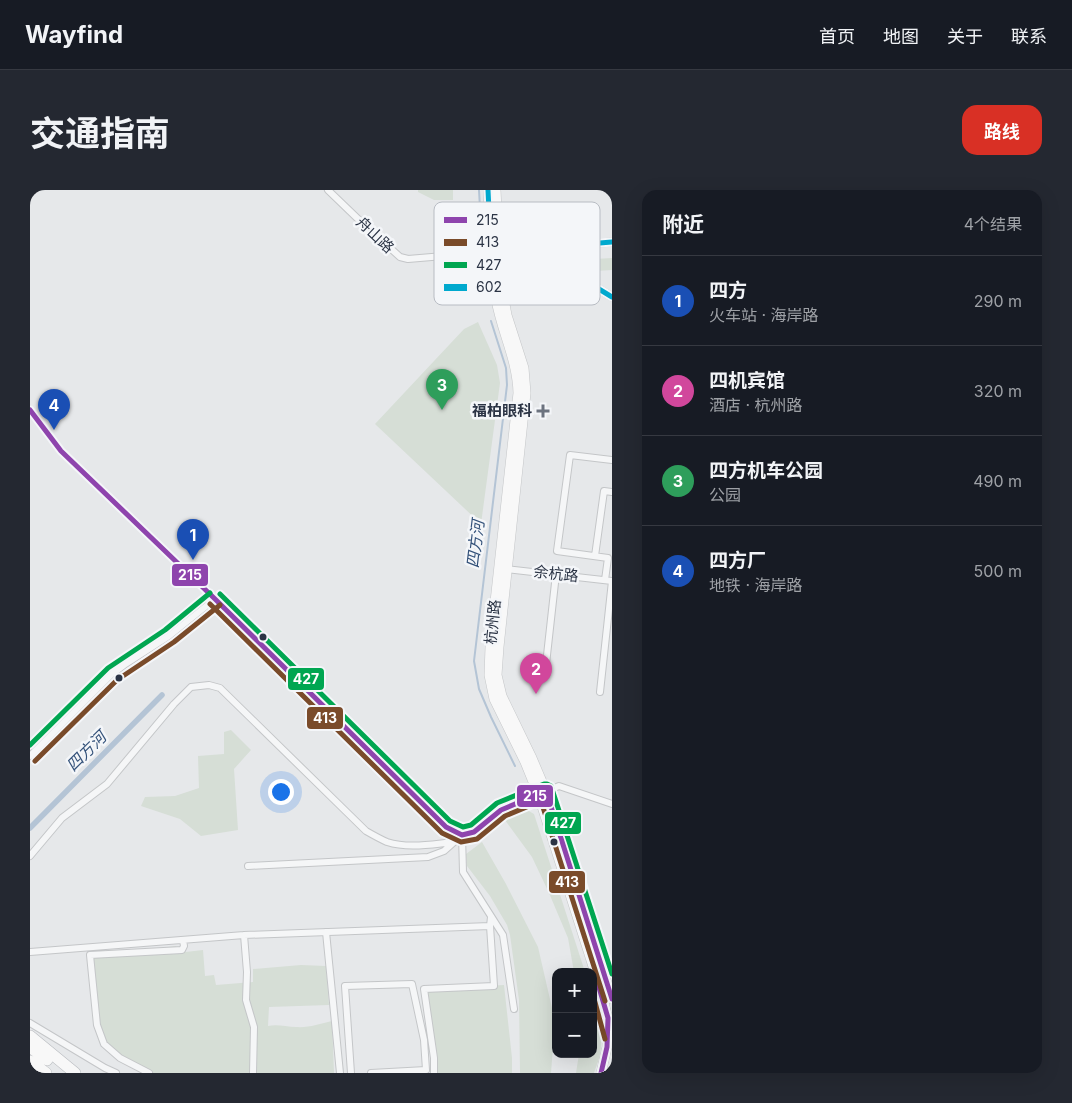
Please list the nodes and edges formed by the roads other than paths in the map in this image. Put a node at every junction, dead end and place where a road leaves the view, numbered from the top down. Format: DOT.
graph roads {
  1 [pos="328,190"];
  2 [pos="434,256"];
  3 [pos="600,290"];
  4 [pos="612,297"];
  5 [pos="497,305"];
  6 [pos="30,410"];
  7 [pos="612,460"];
  8 [pos="612,492"];
  9 [pos="595,556"];
  10 [pos="610,558"];
  11 [pos="503,569"];
  12 [pos="556,574"];
  13 [pos="610,580"];
  14 [pos="215,599"];
  15 [pos="545,673"];
  16 [pos="600,692"];
  17 [pos="30,756"];
  18 [pos="542,793"];
  19 [pos="612,804"];
  20 [pos="501,810"];
  21 [pos="474,832"];
  22 [pos="462,835"];
  23 [pos="454,842"];
  24 [pos="30,856"];
  25 [pos="248,866"];
  26 [pos="491,917"];
  27 [pos="490,926"];
  28 [pos="326,932"];
  29 [pos="244,935"];
  30 [pos="183,940"];
  31 [pos="30,952"];
  32 [pos="612,997"];
  33 [pos="514,1009"];
  34 [pos="608,1018"];
  35 [pos="347,1022"];
  36 [pos="30,1023"];
  37 [pos="335,1024"];
  38 [pos="30,1036"];
  39 [pos="612,1036"];
  40 [pos="30,1047"];
  41 [pos="30,1061"];
  42 [pos="30,1071"];
  43 [pos="33,1073"];
  44 [pos="46,1073"];
  45 [pos="64,1073"];
  46 [pos="75,1073"];
  47 [pos="116,1073"];
  48 [pos="149,1073"];
  49 [pos="253,1073"];
  50 [pos="340,1073"];
  51 [pos="351,1073"];
  52 [pos="371,1073"];
  53 [pos="434,1073"];
  54 [pos="601,1073"];
  1 -- 2 [label="street, 舟山路"];
  3 -- 4 [label="street"];
  5 -- 11 [label="main road, 杭州路"];
  6 -- 14 [label="street"];
  7 -- 9 [label="street"];
  8 -- 9 [label="street"];
  9 -- 10 [label="street"];
  10 -- 13 [label="street"];
  11 -- 12 [label="street, 余杭路"];
  11 -- 18 [label="main road, 杭州路"];
  12 -- 13 [label="street, 余杭路"];
  12 -- 15 [label="street"];
  13 -- 16 [label="street"];
  14 -- 17 [label="street"];
  14 -- 22 [label="street"];
  18 -- 19 [label="street"];
  18 -- 20 [label="street"];
  18 -- 32 [label="main road, 杭州路"];
  18 -- 34 [label="main road, 杭州路"];
  21 -- 22 [label="street"];
  22 -- 23 [label="street"];
  22 -- 26 [label="street"];
  23 -- 24 [label="street"];
  23 -- 25 [label="street"];
  26 -- 27 [label="street"];
  26 -- 33 [label="street"];
  27 -- 28 [label="street"];
  27 -- 53 [label="street"];
  28 -- 29 [label="street"];
  28 -- 37 [label="street"];
  29 -- 30 [label="street"];
  29 -- 49 [label="street"];
  30 -- 31 [label="street"];
  30 -- 48 [label="street"];
  34 -- 39 [label="main road, 杭州路"];
  34 -- 54 [label="main road"];
  35 -- 37 [label="street"];
  35 -- 51 [label="street"];
  35 -- 52 [label="street"];
  36 -- 47 [label="street"];
  37 -- 50 [label="street"];
  38 -- 46 [label="highway"];
  40 -- 45 [label="highway"];
  41 -- 44 [label="highway"];
  42 -- 43 [label="highway"];
}
